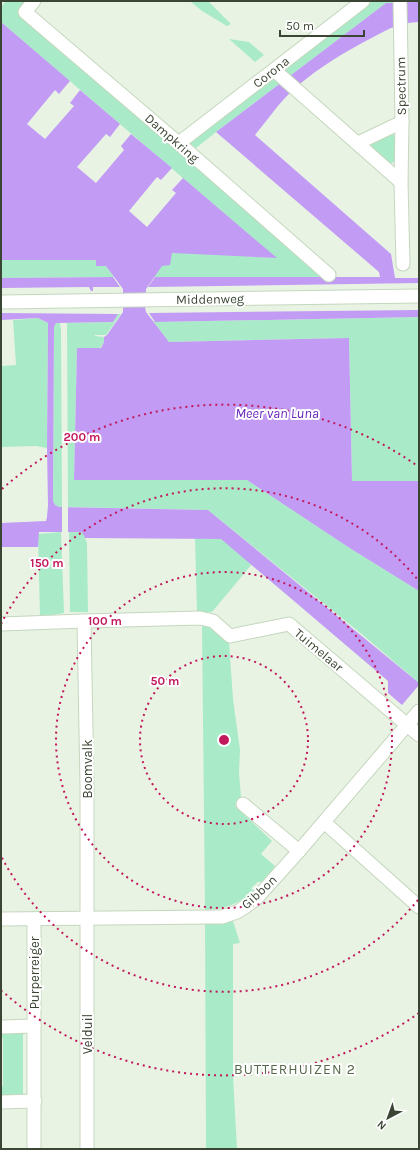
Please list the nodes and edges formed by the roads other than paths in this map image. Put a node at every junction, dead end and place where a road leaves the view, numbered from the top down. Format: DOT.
graph roads {
  1 [pos="34,1"];
  2 [pos="363,1"];
  3 [pos="400,1"];
  4 [pos="274,70"];
  5 [pos="402,122"];
  6 [pos="179,143"];
  7 [pos="358,143"];
  8 [pos="401,182"];
  9 [pos="403,264"];
  10 [pos="329,275"];
  11 [pos="419,296"];
  12 [pos="1,302"];
  13 [pos="84,621"];
  14 [pos="1,624"];
  15 [pos="419,711"];
  16 [pos="407,725"];
  17 [pos="419,735"];
  18 [pos="243,804"];
  19 [pos="324,822"];
  20 [pos="299,851"];
  21 [pos="419,907"];
  22 [pos="86,918"];
  23 [pos="1,919"];
  24 [pos="34,919"];
  25 [pos="34,1026"];
  26 [pos="1,1027"];
  27 [pos="35,1101"];
  28 [pos="1,1102"];
  29 [pos="34,1149"];
  30 [pos="87,1149"];
  1 -- 6 [label="street, Dampkring"];
  2 -- 4 [label="street, Corona"];
  3 -- 5 [label="street, Spectrum"];
  4 -- 6 [label="street, Corona"];
  4 -- 7 [label="street"];
  5 -- 7 [label="street, Spectrum"];
  5 -- 8 [label="street, Spectrum"];
  6 -- 10 [label="street, Dampkring"];
  7 -- 8 [label="street"];
  8 -- 9 [label="street, Spectrum"];
  11 -- 12 [label="street, Middenweg"];
  13 -- 14 [label="street"];
  13 -- 16 [label="street, Tuimelaar"];
  13 -- 22 [label="street, Boomvalk"];
  15 -- 16 [label="street, Gibbon"];
  16 -- 17 [label="street, Tuimelaar"];
  16 -- 19 [label="street, Gibbon"];
  18 -- 20 [label="street"];
  19 -- 20 [label="street, Gibbon"];
  19 -- 21 [label="street"];
  20 -- 22 [label="street, Gibbon"];
  22 -- 24 [label="street, Gibbon"];
  22 -- 30 [label="street, Velduil"];
  23 -- 24 [label="street, Gibbon"];
  24 -- 25 [label="street, Purperreiger"];
  25 -- 26 [label="street, Purperreiger"];
  25 -- 27 [label="street, Purperreiger"];
  27 -- 28 [label="street"];
  27 -- 29 [label="street, Purperreiger"];
}
